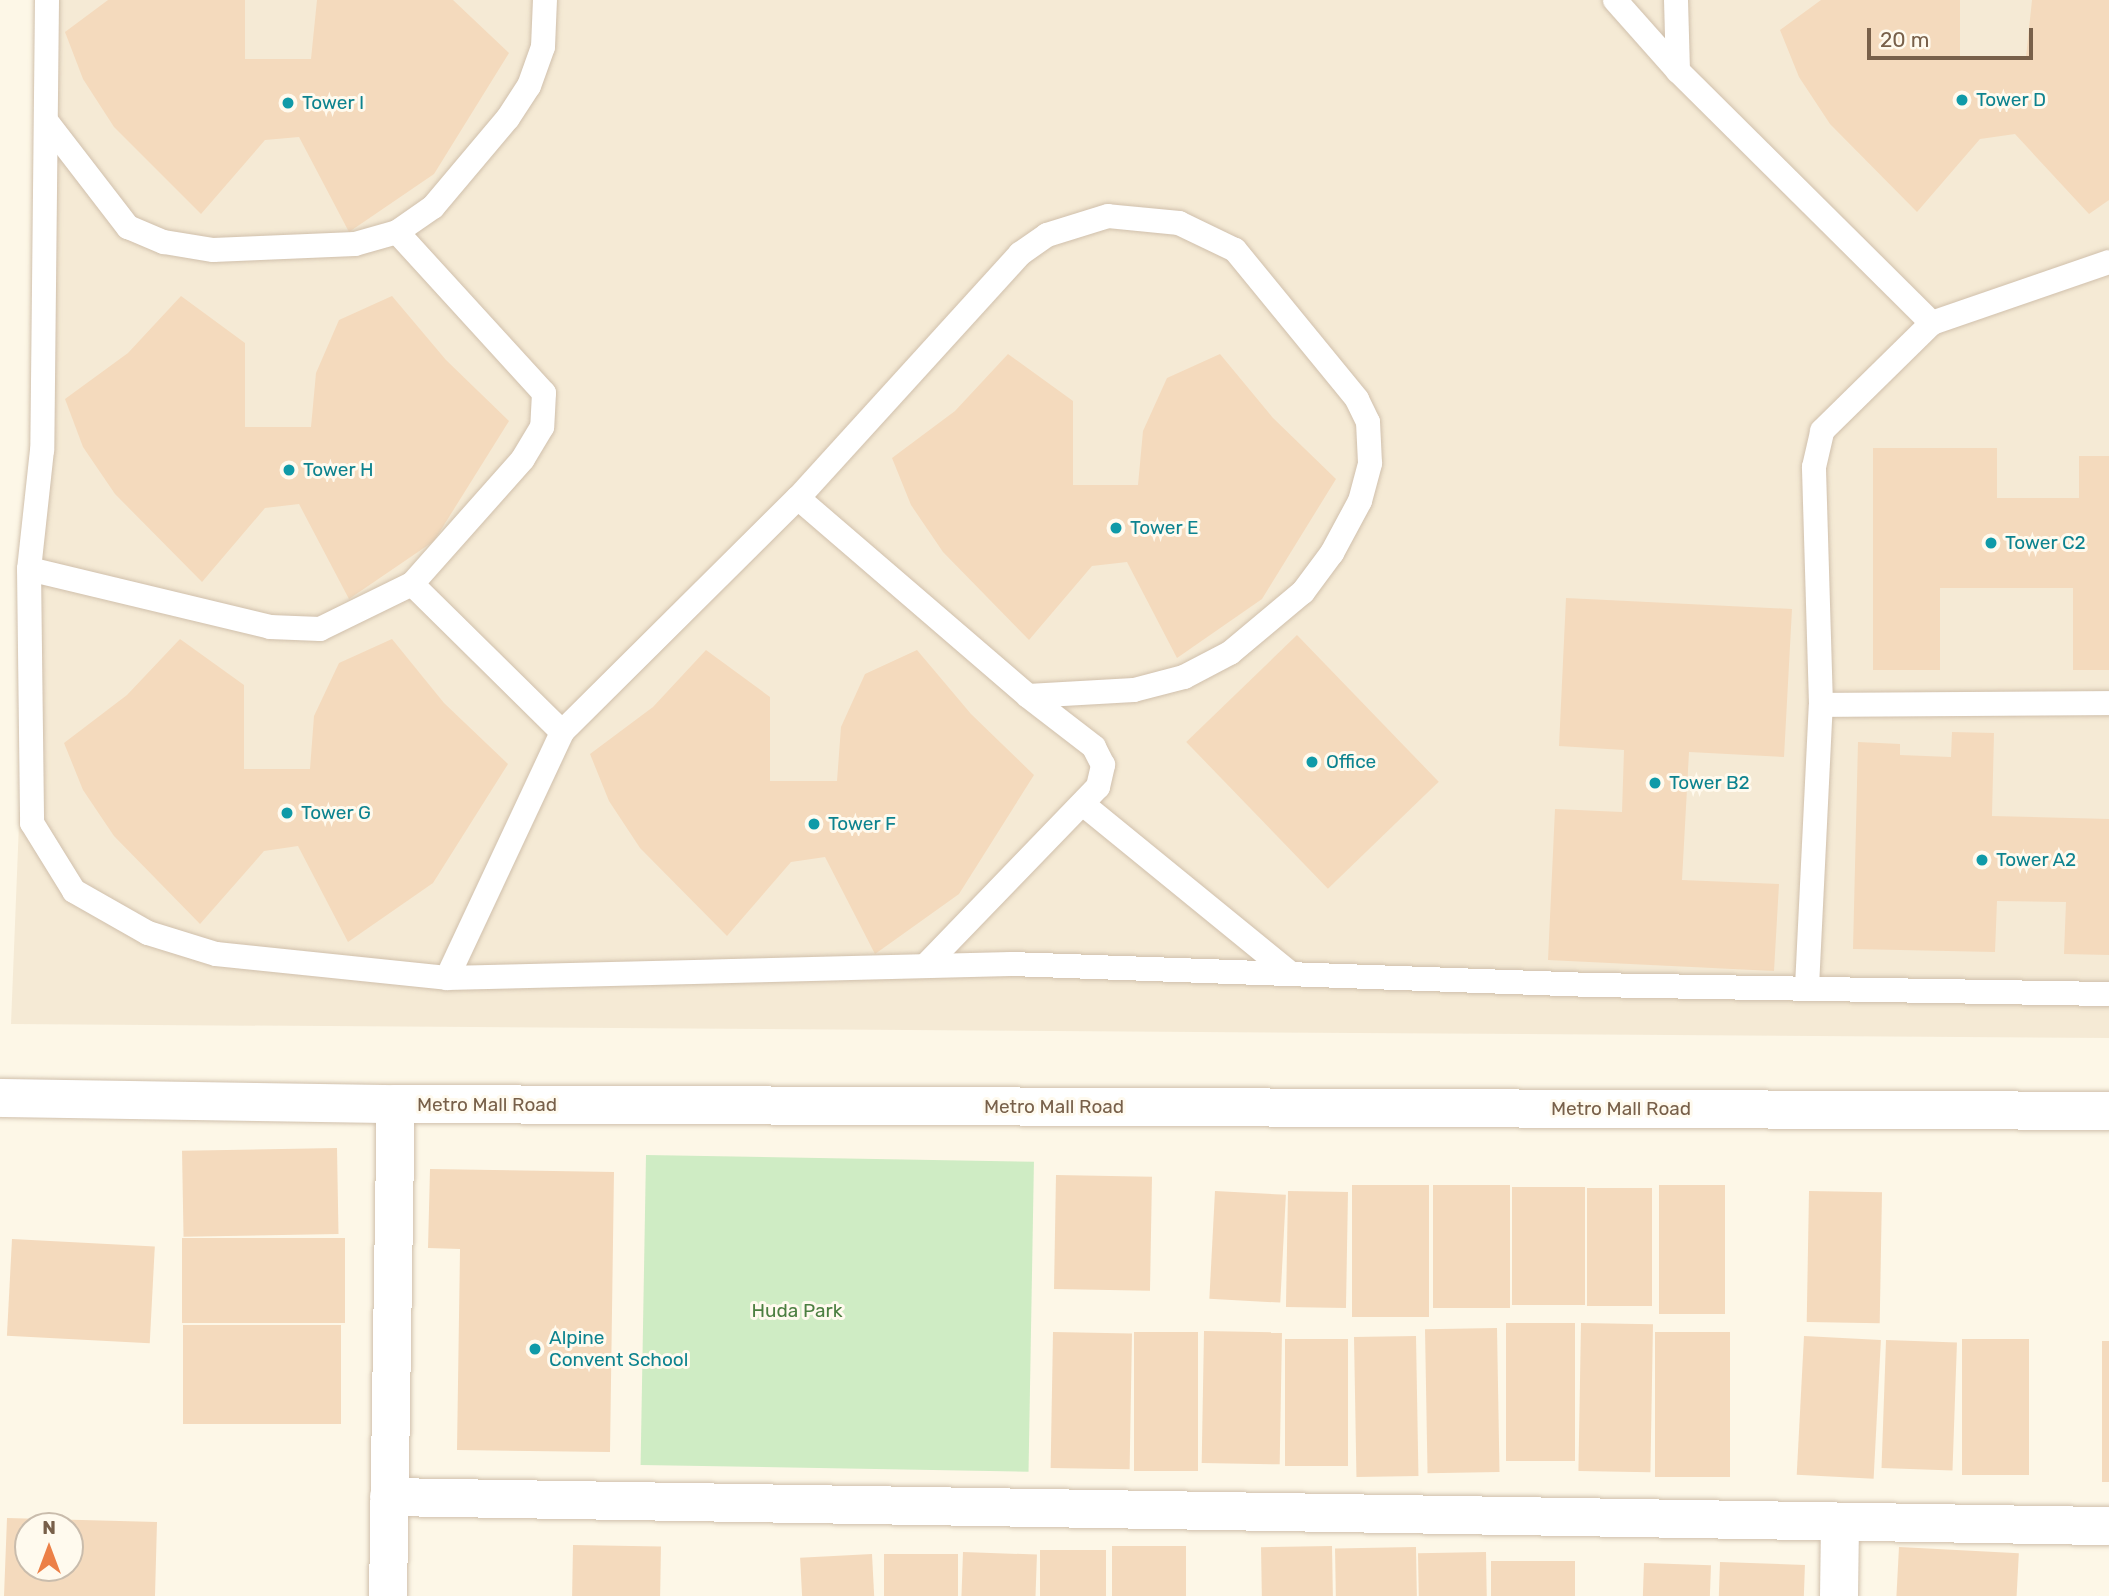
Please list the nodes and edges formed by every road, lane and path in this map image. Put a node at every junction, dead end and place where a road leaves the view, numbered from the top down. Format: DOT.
graph roads {
  1 [pos="47,0"];
  2 [pos="545,0"];
  3 [pos="1615,0"];
  4 [pos="1676,0"];
  5 [pos="1678,71"];
  6 [pos="47,122"];
  7 [pos="397,232"];
  8 [pos="2109,262"];
  9 [pos="1932,323"];
  10 [pos="798,498"];
  11 [pos="29,569"];
  12 [pos="412,583"];
  13 [pos="1028,696"];
  14 [pos="2109,703"];
  15 [pos="1821,705"];
  16 [pos="562,732"];
  17 [pos="1084,805"];
  18 [pos="925,967"];
  19 [pos="1291,974"];
  20 [pos="447,978"];
  21 [pos="1807,987"];
  22 [pos="2109,994"];
  23 [pos="0,1098"];
  24 [pos="396,1104"];
  25 [pos="2109,1111"];
  26 [pos="389,1497"];
  27 [pos="1840,1521"];
  28 [pos="2109,1526"];
  29 [pos="387,1596"];
  30 [pos="1839,1596"];
  1 -- 6 [label="lane"];
  2 -- 7 [label="lane"];
  3 -- 5 [label="lane"];
  4 -- 5 [label="lane"];
  5 -- 9 [label="lane"];
  6 -- 7 [label="lane"];
  6 -- 11 [label="lane"];
  7 -- 12 [label="lane"];
  8 -- 9 [label="lane"];
  9 -- 15 [label="lane"];
  10 -- 13 [label="lane"];
  10 -- 13 [label="lane"];
  10 -- 16 [label="lane"];
  11 -- 12 [label="lane"];
  11 -- 20 [label="lane"];
  12 -- 16 [label="lane"];
  13 -- 17 [label="lane"];
  14 -- 15 [label="lane"];
  15 -- 21 [label="lane"];
  16 -- 20 [label="lane"];
  17 -- 18 [label="lane"];
  17 -- 19 [label="lane"];
  18 -- 19 [label="lane"];
  18 -- 20 [label="lane"];
  19 -- 21 [label="lane"];
  21 -- 22 [label="lane"];
  23 -- 24 [label="street, Metro Mall Road"];
  24 -- 25 [label="street, Metro Mall Road"];
  24 -- 26 [label="street"];
  26 -- 27 [label="street"];
  26 -- 29 [label="street"];
  27 -- 28 [label="street"];
  27 -- 30 [label="street"];
}
